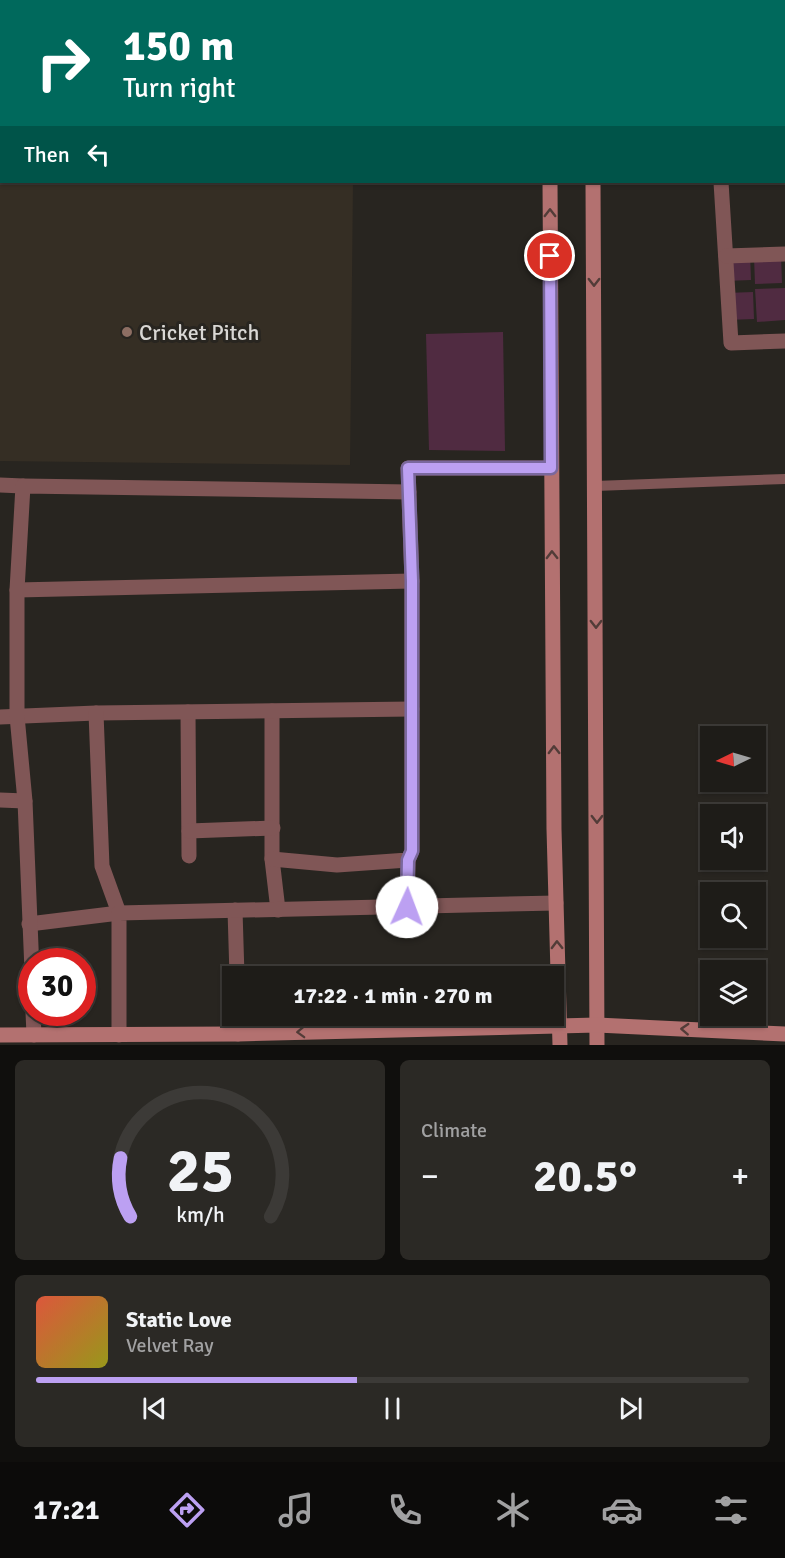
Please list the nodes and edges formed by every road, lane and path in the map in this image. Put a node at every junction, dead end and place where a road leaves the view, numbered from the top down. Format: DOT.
graph roads {
  1 [pos="550,183"];
  2 [pos="593,183"];
  3 [pos="721,183"];
  4 [pos="785,254"];
  5 [pos="726,256"];
  6 [pos="785,341"];
  7 [pos="551,468"];
  8 [pos="785,479"];
  9 [pos="0,485"];
  10 [pos="23,486"];
  11 [pos="595,486"];
  12 [pos="409,492"];
  13 [pos="412,581"];
  14 [pos="17,590"];
  15 [pos="412,709"];
  16 [pos="272,711"];
  17 [pos="188,712"];
  18 [pos="96,713"];
  19 [pos="17,716"];
  20 [pos="0,717"];
  21 [pos="0,800"];
  22 [pos="25,801"];
  23 [pos="273,828"];
  24 [pos="189,831"];
  25 [pos="189,856"];
  26 [pos="272,860"];
  27 [pos="408,860"];
  28 [pos="556,903"];
  29 [pos="407,907"];
  30 [pos="235,910"];
  31 [pos="278,910"];
  32 [pos="119,913"];
  33 [pos="30,924"];
  34 [pos="31,948"];
  35 [pos="237,966"];
  36 [pos="597,1025"];
  37 [pos="34,1026"];
  38 [pos="238,1026"];
  39 [pos="559,1027"];
  40 [pos="238,1034"];
  41 [pos="785,1034"];
  42 [pos="0,1035"];
  43 [pos="34,1035"];
  44 [pos="119,1035"];
  45 [pos="560,1045"];
  46 [pos="597,1045"];
  7 -- 1 [label="street, one-way"];
  2 -- 11 [label="street, one-way"];
  3 -- 5 [label="street"];
  4 -- 5 [label="street"];
  5 -- 6 [label="street"];
  7 -- 12 [label="street"];
  28 -- 7 [label="street, one-way"];
  8 -- 11 [label="lane"];
  9 -- 10 [label="street"];
  10 -- 12 [label="street"];
  10 -- 14 [label="street"];
  11 -- 36 [label="street, one-way"];
  12 -- 13 [label="street"];
  13 -- 14 [label="street"];
  13 -- 15 [label="street"];
  14 -- 19 [label="street"];
  15 -- 16 [label="street"];
  15 -- 27 [label="street"];
  16 -- 17 [label="street"];
  16 -- 23 [label="street"];
  17 -- 18 [label="street"];
  17 -- 24 [label="street"];
  18 -- 19 [label="street"];
  18 -- 32 [label="street"];
  19 -- 20 [label="street"];
  19 -- 22 [label="street"];
  21 -- 22 [label="street"];
  22 -- 33 [label="street"];
  23 -- 24 [label="street"];
  23 -- 26 [label="street"];
  24 -- 25 [label="street"];
  26 -- 27 [label="street"];
  26 -- 31 [label="street"];
  27 -- 29 [label="street"];
  28 -- 29 [label="street"];
  39 -- 28 [label="street, one-way"];
  29 -- 31 [label="street"];
  30 -- 31 [label="street"];
  30 -- 32 [label="street"];
  30 -- 35 [label="street"];
  32 -- 33 [label="street"];
  32 -- 44 [label="street"];
  33 -- 34 [label="street"];
  36 -- 39 [label="street"];
  41 -- 36 [label="street, one-way"];
  36 -- 46 [label="street"];
  37 -- 43 [label="street"];
  38 -- 40 [label="street"];
  39 -- 40 [label="street, one-way"];
  39 -- 45 [label="street"];
  40 -- 44 [label="street"];
  42 -- 43 [label="street"];
  43 -- 44 [label="street"];
}
